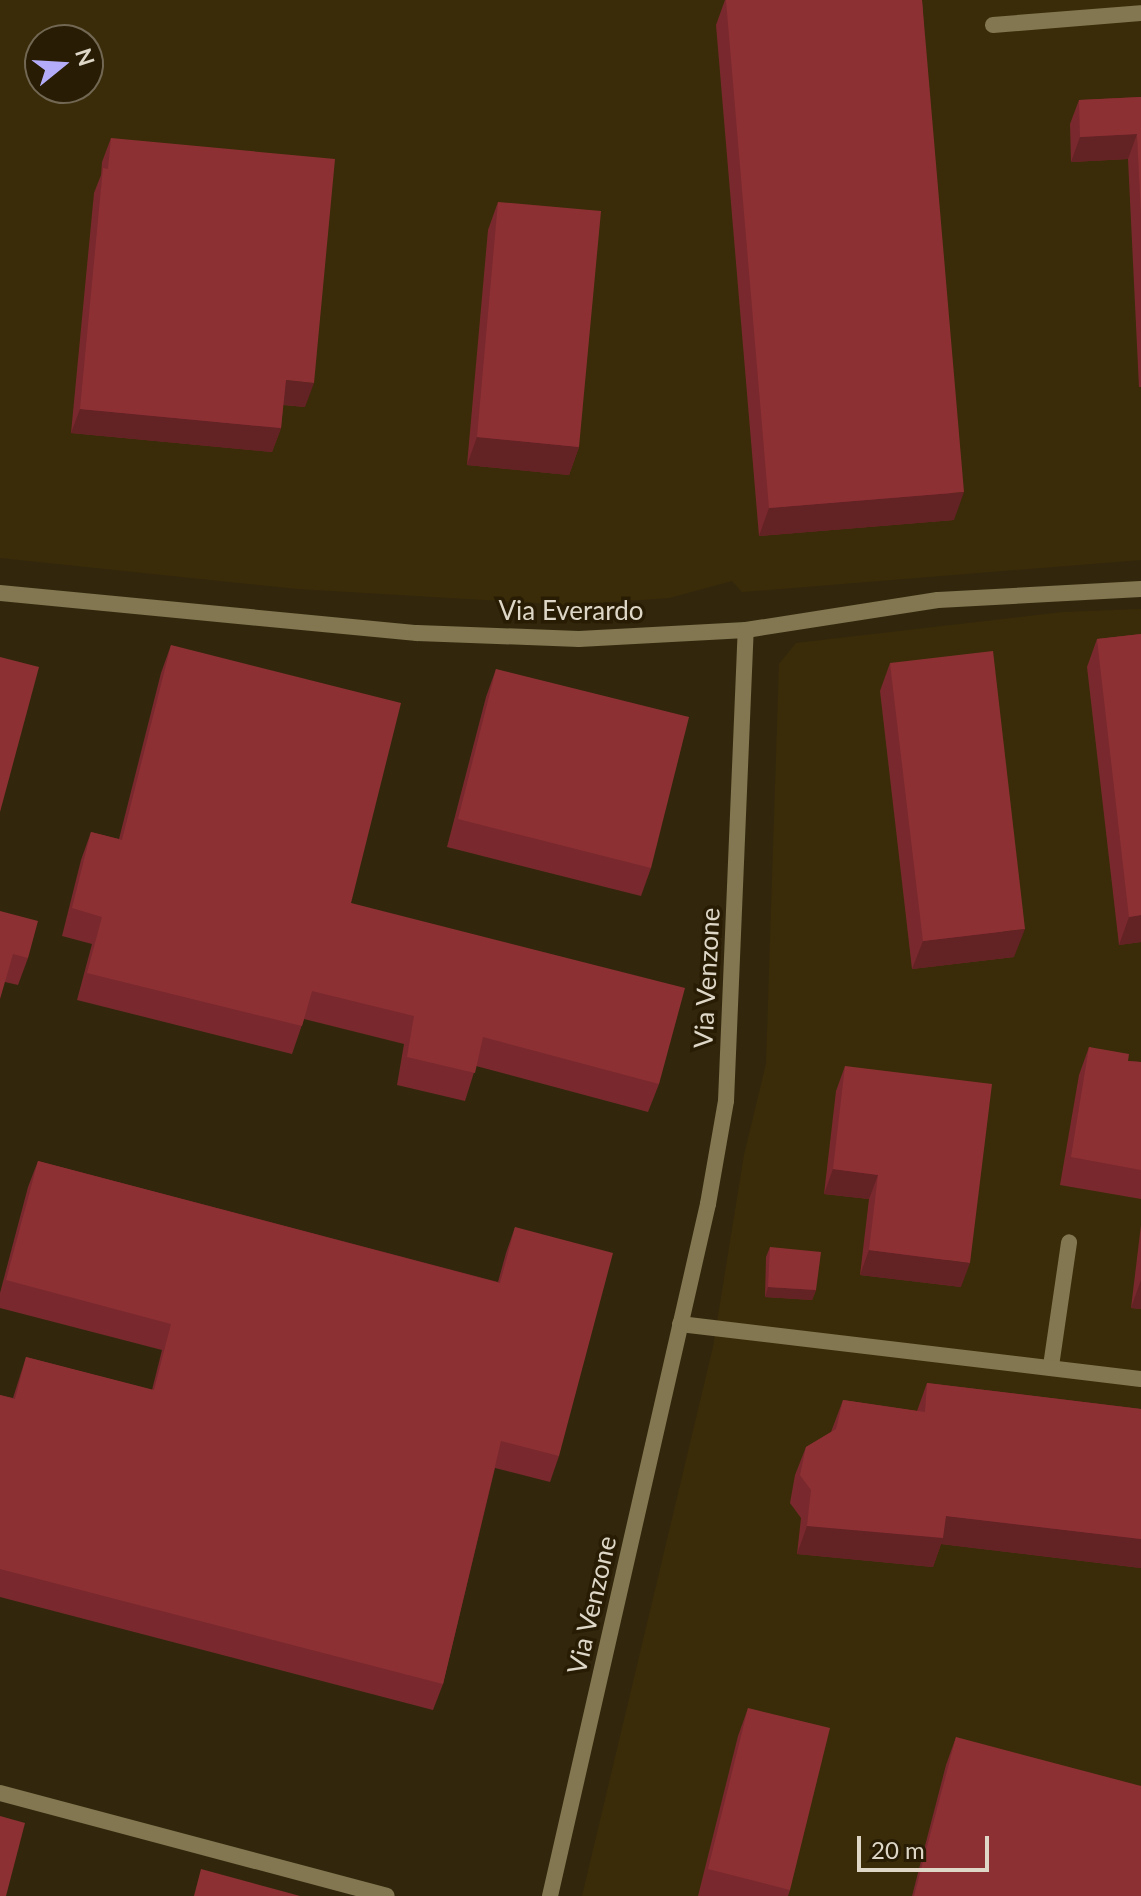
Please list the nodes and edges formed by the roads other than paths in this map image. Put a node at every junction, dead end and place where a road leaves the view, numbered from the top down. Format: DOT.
graph roads {
  1 [pos="1141,13"];
  2 [pos="993,25"];
  3 [pos="1141,589"];
  4 [pos="0,593"];
  5 [pos="746,630"];
  6 [pos="1069,1242"];
  7 [pos="680,1324"];
  8 [pos="1051,1366"];
  9 [pos="1141,1379"];
  10 [pos="0,1793"];
  11 [pos="387,1896"];
  12 [pos="550,1896"];
  1 -- 2 [label="street"];
  3 -- 5 [label="street, Via Everardo"];
  4 -- 5 [label="street, Via Everardo"];
  5 -- 7 [label="street, Via Venzone"];
  6 -- 8 [label="street"];
  7 -- 8 [label="street"];
  7 -- 12 [label="street, Via Venzone"];
  8 -- 9 [label="street"];
  10 -- 11 [label="street"];
}
